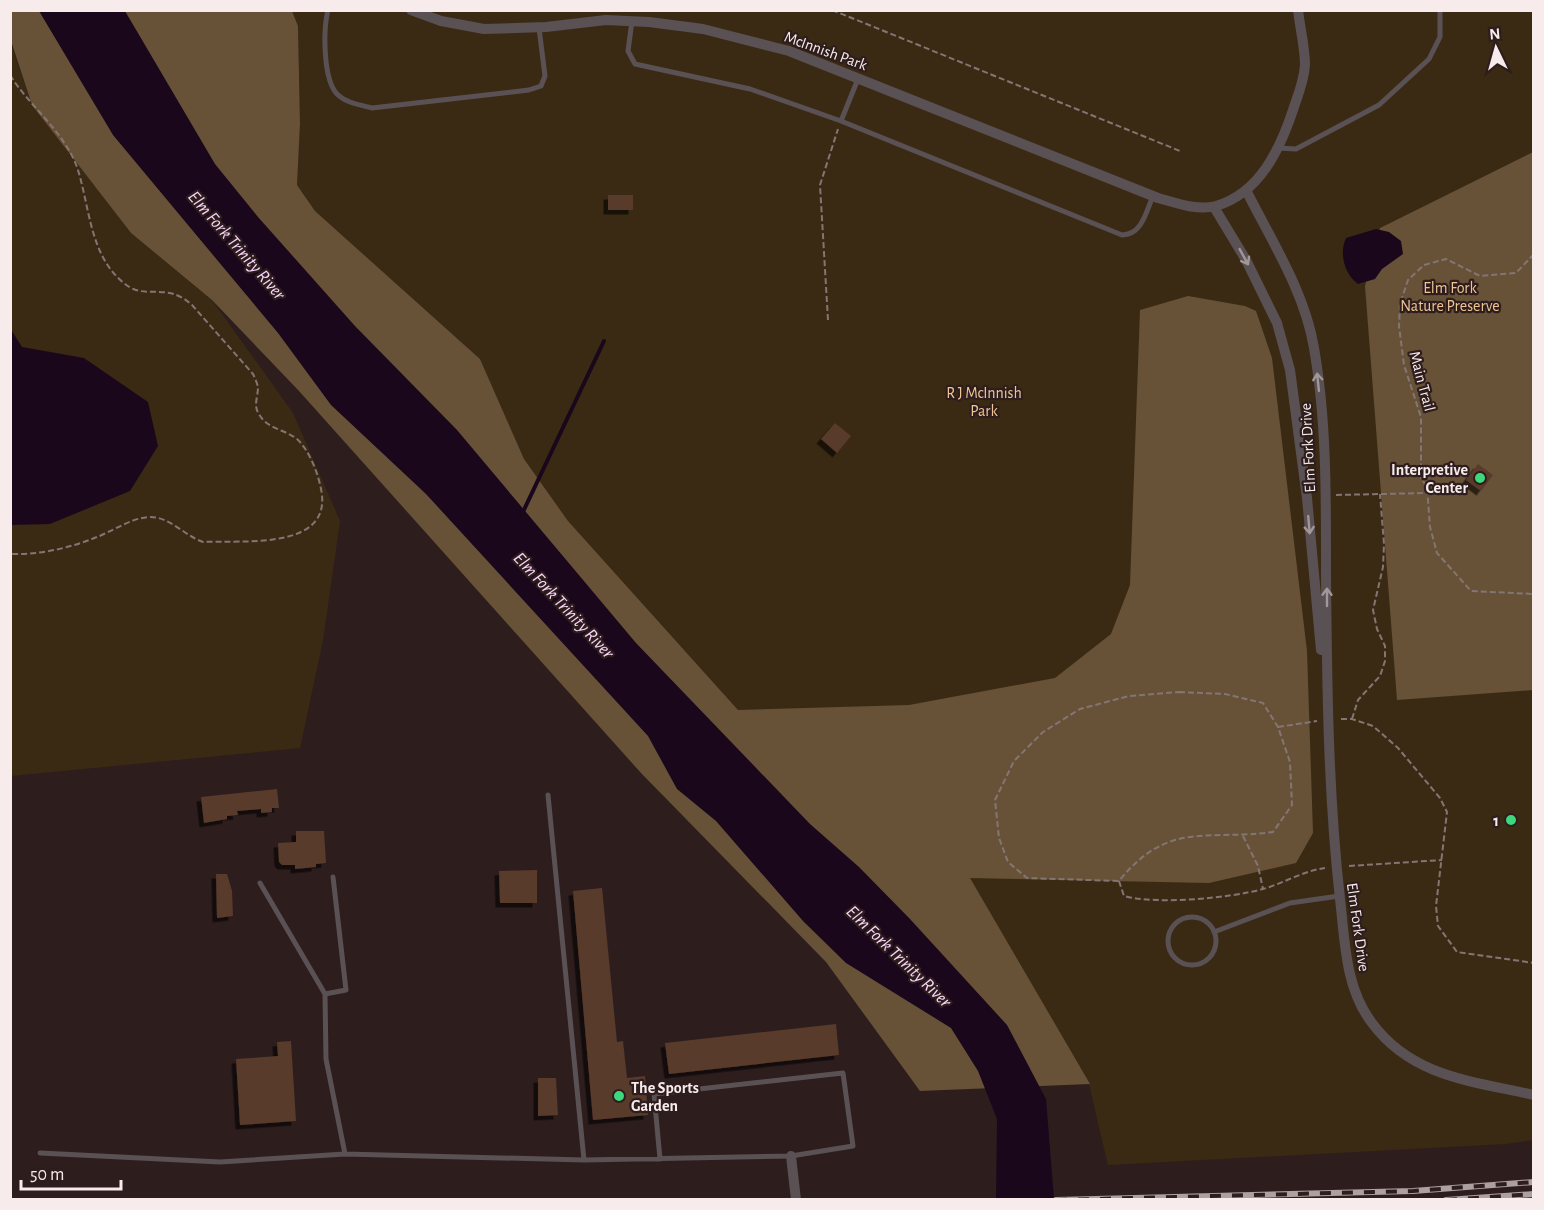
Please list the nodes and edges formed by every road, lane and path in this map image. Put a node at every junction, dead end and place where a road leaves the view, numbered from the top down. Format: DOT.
graph roads {
  1 [pos="328,10"];
  2 [pos="411,10"];
  3 [pos="831,10"];
  4 [pos="1298,10"];
  5 [pos="1440,10"];
  6 [pos="632,21"];
  7 [pos="539,28"];
  8 [pos="10,75"];
  9 [pos="859,77"];
  10 [pos="841,121"];
  11 [pos="1278,148"];
  12 [pos="1180,151"];
  13 [pos="1246,190"];
  14 [pos="1153,196"];
  15 [pos="1214,207"];
  16 [pos="1533,254"];
  17 [pos="828,320"];
  18 [pos="1427,493"];
  19 [pos="1380,494"];
  20 [pos="1325,496"];
  21 [pos="10,554"];
  22 [pos="1533,594"];
  23 [pos="1352,718"];
  24 [pos="1328,719"];
  25 [pos="1278,727"];
  26 [pos="548,795"];
  27 [pos="1243,836"];
  28 [pos="1442,860"];
  29 [pos="1335,867"];
  30 [pos="333,877"];
  31 [pos="1119,881"];
  32 [pos="260,883"];
  33 [pos="1263,889"];
  34 [pos="1340,896"];
  35 [pos="1214,932"];
  36 [pos="1533,963"];
  37 [pos="325,994"];
  38 [pos="1533,1095"];
  39 [pos="40,1153"];
  40 [pos="345,1154"];
  41 [pos="791,1156"];
  42 [pos="660,1159"];
  43 [pos="584,1160"];
  44 [pos="796,1200"];
  1 -- 7 [label="lane"];
  2 -- 7 [label="street, McInnish Park"];
  3 -- 12 [label="path"];
  4 -- 11 [label="street"];
  5 -- 11 [label="lane"];
  6 -- 7 [label="street, McInnish Park"];
  6 -- 9 [label="street, McInnish Park"];
  6 -- 10 [label="lane"];
  8 -- 21 [label="path"];
  9 -- 10 [label="lane"];
  9 -- 14 [label="street, McInnish Park"];
  10 -- 14 [label="lane"];
  10 -- 17 [label="path"];
  11 -- 13 [label="street"];
  13 -- 15 [label="street"];
  20 -- 13 [label="street, Elm Fork Drive, one-way"];
  14 -- 15 [label="street, McInnish Park"];
  15 -- 24 [label="street, Elm Fork Drive, one-way"];
  16 -- 18 [label="path, Main Trail"];
  18 -- 19 [label="path"];
  18 -- 22 [label="path, Main Trail"];
  19 -- 20 [label="path"];
  19 -- 23 [label="path"];
  24 -- 20 [label="street, Elm Fork Drive, one-way"];
  23 -- 24 [label="path"];
  23 -- 28 [label="path"];
  24 -- 25 [label="path"];
  24 -- 29 [label="street, Elm Fork Drive"];
  25 -- 27 [label="path"];
  25 -- 31 [label="path"];
  26 -- 43 [label="lane"];
  27 -- 31 [label="path"];
  27 -- 33 [label="path"];
  28 -- 29 [label="path"];
  28 -- 36 [label="path"];
  29 -- 33 [label="path"];
  29 -- 34 [label="street, Elm Fork Drive"];
  30 -- 37 [label="lane"];
  31 -- 33 [label="path"];
  32 -- 37 [label="lane"];
  34 -- 35 [label="lane"];
  34 -- 38 [label="street, Elm Fork Drive"];
  35 -- 35 [label="lane"];
  37 -- 40 [label="lane"];
  39 -- 40 [label="lane"];
  40 -- 43 [label="lane"];
  41 -- 42 [label="lane"];
  41 -- 42 [label="lane"];
  41 -- 44 [label="street"];
  42 -- 43 [label="lane"];
}
